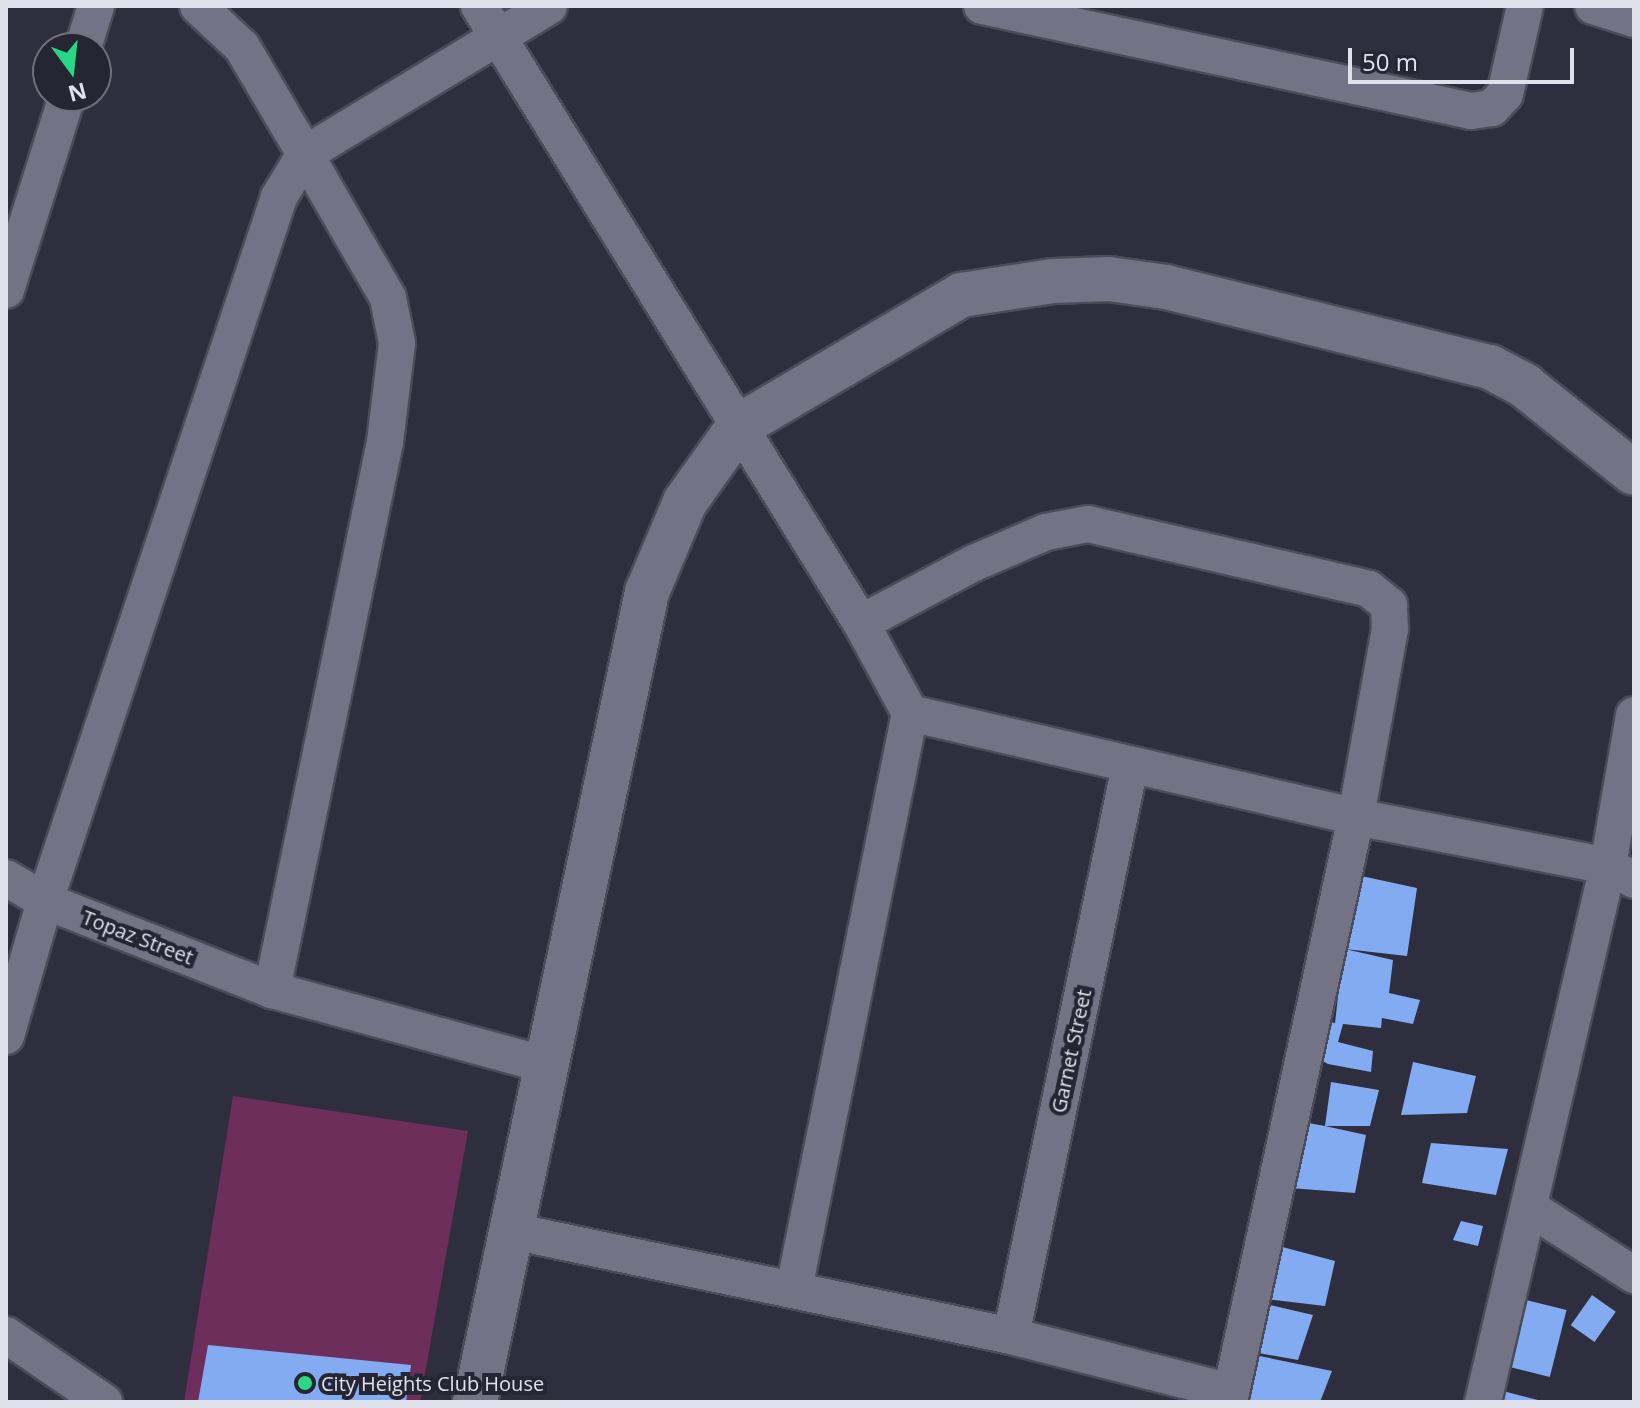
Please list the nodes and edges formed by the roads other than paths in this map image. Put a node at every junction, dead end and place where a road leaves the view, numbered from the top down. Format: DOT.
graph roads {
  1 [pos="96,6"];
  2 [pos="198,6"];
  3 [pos="549,6"];
  4 [pos="982,6"];
  5 [pos="1525,6"];
  6 [pos="1593,6"];
  7 [pos="1634,19"];
  8 [pos="489,21"];
  9 [pos="88,32"];
  10 [pos="62,112"];
  11 [pos="305,154"];
  12 [pos="6,290"];
  13 [pos="739,426"];
  14 [pos="1634,473"];
  15 [pos="861,623"];
  16 [pos="910,713"];
  17 [pos="1634,715"];
  18 [pos="1130,766"];
  19 [pos="1356,817"];
  20 [pos="1621,873"];
  21 [pos="6,878"];
  22 [pos="45,901"];
  23 [pos="272,990"];
  24 [pos="6,1036"];
  25 [pos="546,1065"];
  26 [pos="1530,1208"];
  27 [pos="512,1231"];
  28 [pos="1634,1275"];
  29 [pos="794,1289"];
  30 [pos="6,1335"];
  31 [pos="1011,1336"];
  32 [pos="1230,1397"];
  33 [pos="104,1402"];
  34 [pos="475,1402"];
  35 [pos="1483,1402"];
  1 -- 9 [label="street"];
  2 -- 11 [label="street"];
  3 -- 8 [label="street"];
  4 -- 5 [label="street"];
  6 -- 7 [label="street"];
  8 -- 11 [label="street"];
  8 -- 13 [label="street"];
  10 -- 12 [label="street"];
  11 -- 22 [label="street"];
  11 -- 23 [label="street"];
  13 -- 14 [label="street"];
  13 -- 15 [label="street"];
  13 -- 25 [label="street"];
  15 -- 16 [label="street"];
  15 -- 19 [label="street"];
  16 -- 18 [label="street"];
  16 -- 29 [label="street"];
  17 -- 20 [label="street"];
  18 -- 19 [label="street"];
  18 -- 31 [label="street, Garnet Street"];
  19 -- 20 [label="street"];
  19 -- 32 [label="street"];
  20 -- 26 [label="street"];
  21 -- 22 [label="street, Topaz Street"];
  22 -- 23 [label="street, Topaz Street"];
  22 -- 24 [label="street"];
  23 -- 25 [label="street, Topaz Street"];
  25 -- 27 [label="street"];
  26 -- 28 [label="street"];
  26 -- 35 [label="street"];
  27 -- 29 [label="street"];
  27 -- 34 [label="street"];
  29 -- 31 [label="street"];
  30 -- 33 [label="street"];
  31 -- 32 [label="street"];
}
